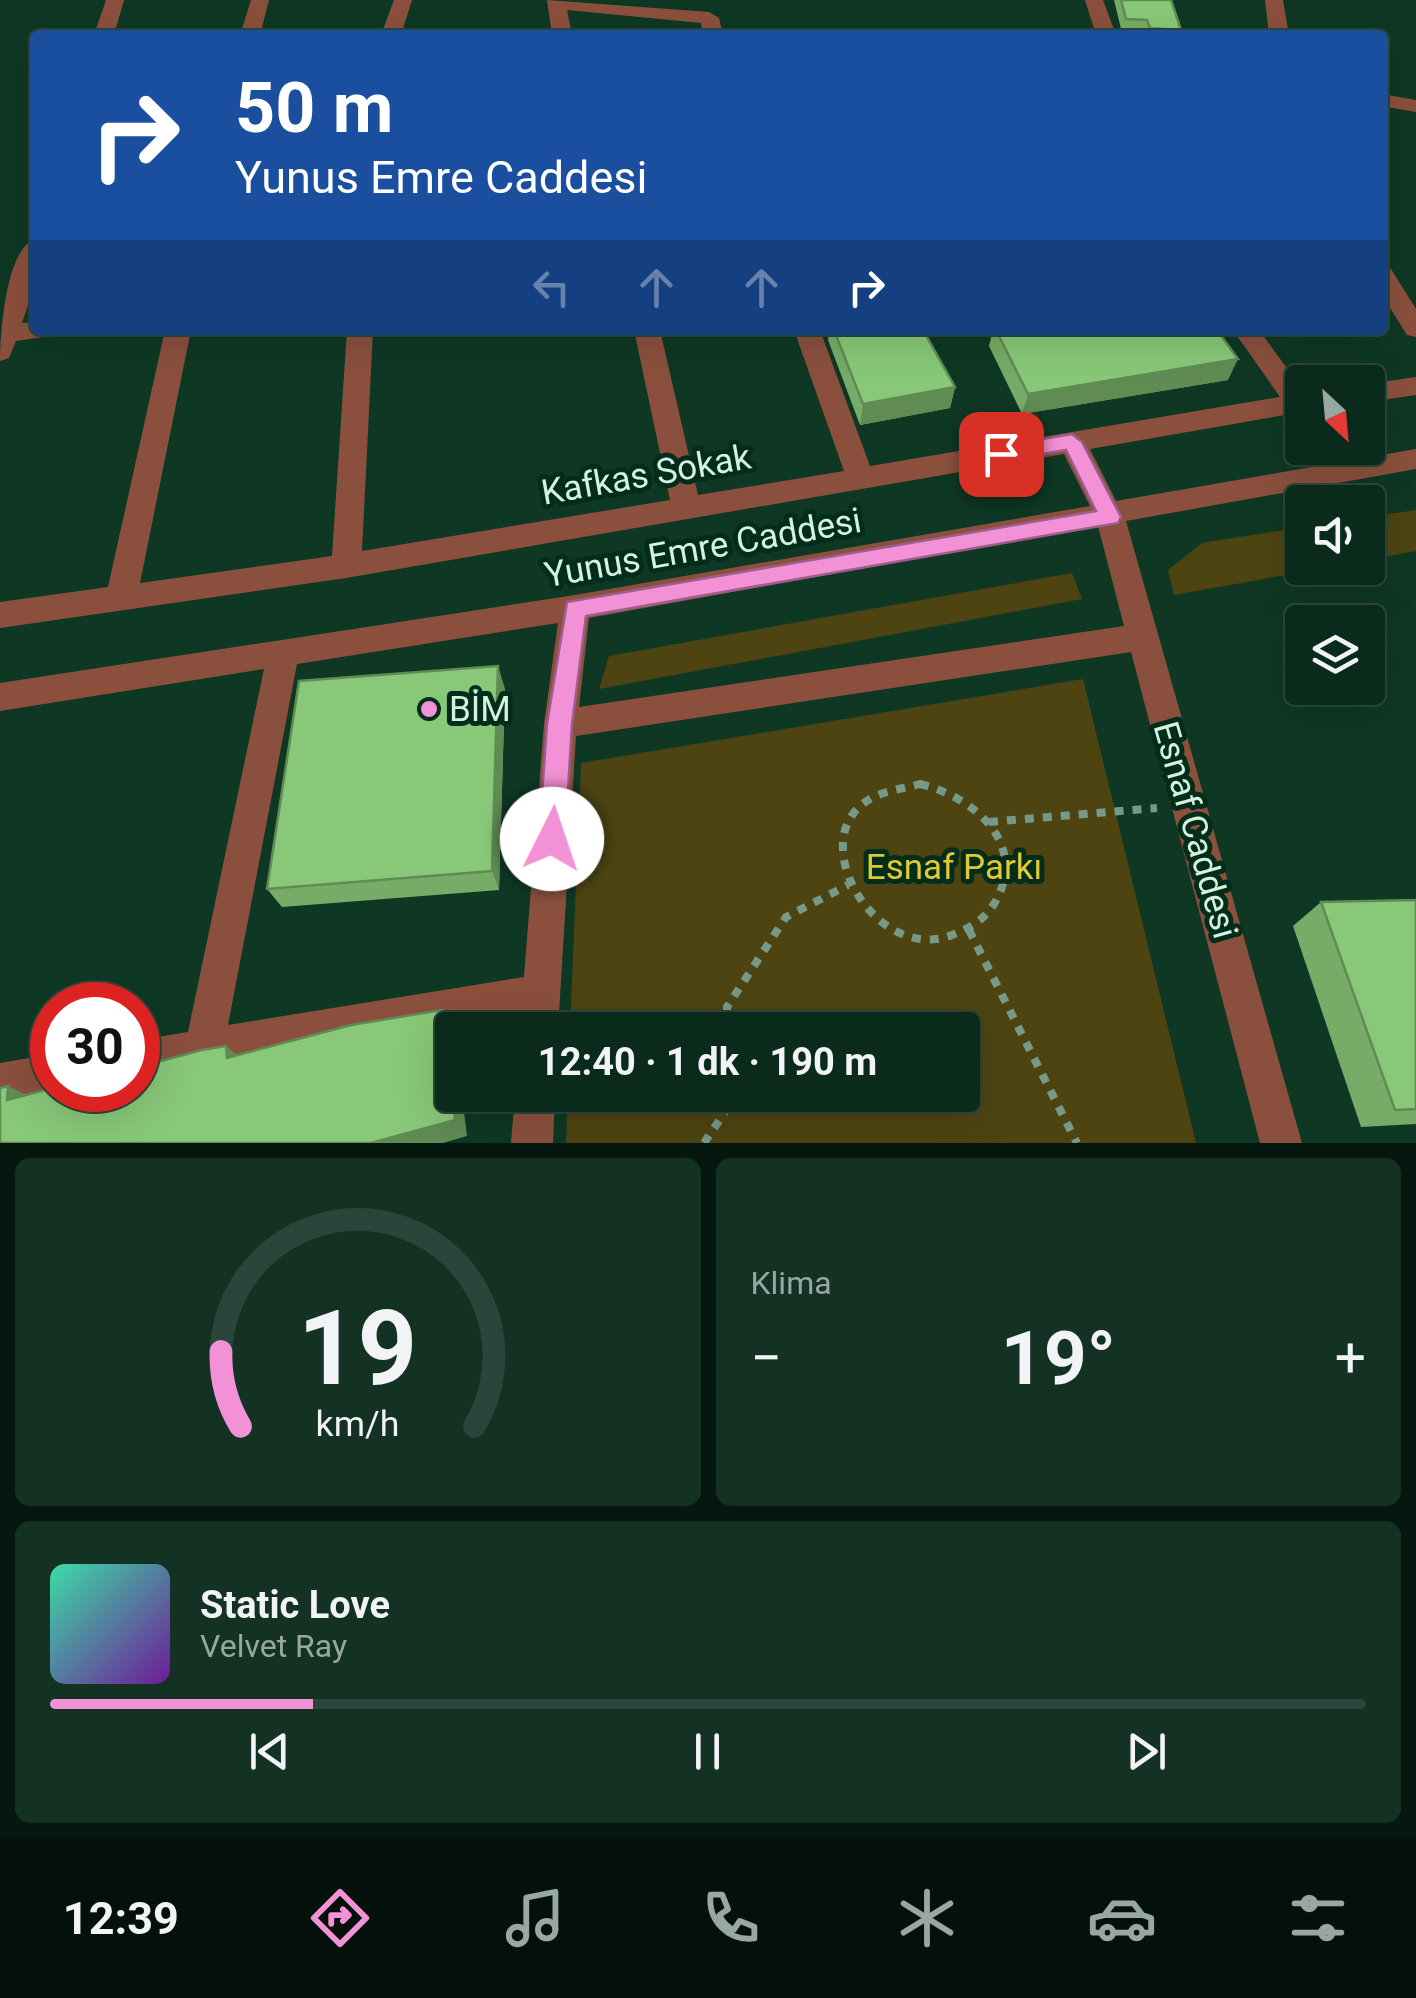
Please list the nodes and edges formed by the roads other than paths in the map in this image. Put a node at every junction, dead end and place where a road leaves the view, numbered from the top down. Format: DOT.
graph roads {
  1 [pos="114,0"];
  2 [pos="260,0"];
  3 [pos="403,0"];
  4 [pos="1094,0"];
  5 [pos="1274,0"];
  6 [pos="556,1"];
  7 [pos="711,26"];
  8 [pos="105,30"];
  9 [pos="251,30"];
  10 [pos="393,30"];
  11 [pos="561,30"];
  12 [pos="1104,30"];
  13 [pos="1278,30"];
  14 [pos="1388,101"];
  15 [pos="1416,106"];
  16 [pos="30,262"];
  17 [pos="1394,290"];
  18 [pos="1416,328"];
  19 [pos="30,333"];
  20 [pos="177,335"];
  21 [pos="360,335"];
  22 [pos="648,335"];
  23 [pos="808,335"];
  24 [pos="1250,335"];
  25 [pos="2,340"];
  26 [pos="1285,383"];
  27 [pos="1416,386"];
  28 [pos="1385,391"];
  29 [pos="1285,406"];
  30 [pos="1072,442"];
  31 [pos="1416,459"];
  32 [pos="860,477"];
  33 [pos="686,506"];
  34 [pos="1110,517"];
  35 [pos="346,566"];
  36 [pos="122,595"];
  37 [pos="575,608"];
  38 [pos="0,614"];
  39 [pos="1141,637"];
  40 [pos="283,654"];
  41 [pos="0,697"];
  42 [pos="560,724"];
  43 [pos="541,1012"];
  44 [pos="435,1024"];
  45 [pos="204,1049"];
  46 [pos="160,1056"];
  47 [pos="30,1078"];
  48 [pos="0,1083"];
  49 [pos="534,1112"];
  50 [pos="532,1143"];
  51 [pos="1281,1143"];
  1 -- 8 [label="street"];
  2 -- 9 [label="street"];
  3 -- 10 [label="street"];
  4 -- 12 [label="street"];
  5 -- 13 [label="street"];
  6 -- 7 [label="street"];
  6 -- 11 [label="street"];
  14 -- 15 [label="street"];
  16 -- 25 [label="street"];
  17 -- 18 [label="street"];
  19 -- 25 [label="street"];
  20 -- 36 [label="street"];
  21 -- 35 [label="street"];
  22 -- 33 [label="street"];
  23 -- 32 [label="street"];
  24 -- 26 [label="street"];
  27 -- 28 [label="street"];
  29 -- 30 [label="street, Kafkas Sokak"];
  30 -- 32 [label="street, Kafkas Sokak"];
  30 -- 34 [label="street, Esnaf Caddesi"];
  31 -- 34 [label="street, Yunus Emre Caddesi"];
  32 -- 33 [label="street, Kafkas Sokak"];
  33 -- 35 [label="street, Kafkas Sokak"];
  34 -- 37 [label="street, Yunus Emre Caddesi"];
  34 -- 39 [label="street, Esnaf Caddesi"];
  35 -- 36 [label="street, Kafkas Sokak"];
  36 -- 38 [label="street, Kafkas Sokak"];
  37 -- 40 [label="street, Yunus Emre Caddesi"];
  37 -- 42 [label="street"];
  39 -- 42 [label="street"];
  39 -- 51 [label="street, Esnaf Caddesi"];
  40 -- 41 [label="street, Yunus Emre Caddesi"];
  40 -- 45 [label="street"];
  42 -- 43 [label="street"];
  44 -- 45 [label="street"];
  45 -- 46 [label="street"];
  47 -- 48 [label="street"];
  49 -- 50 [label="street"];
}
